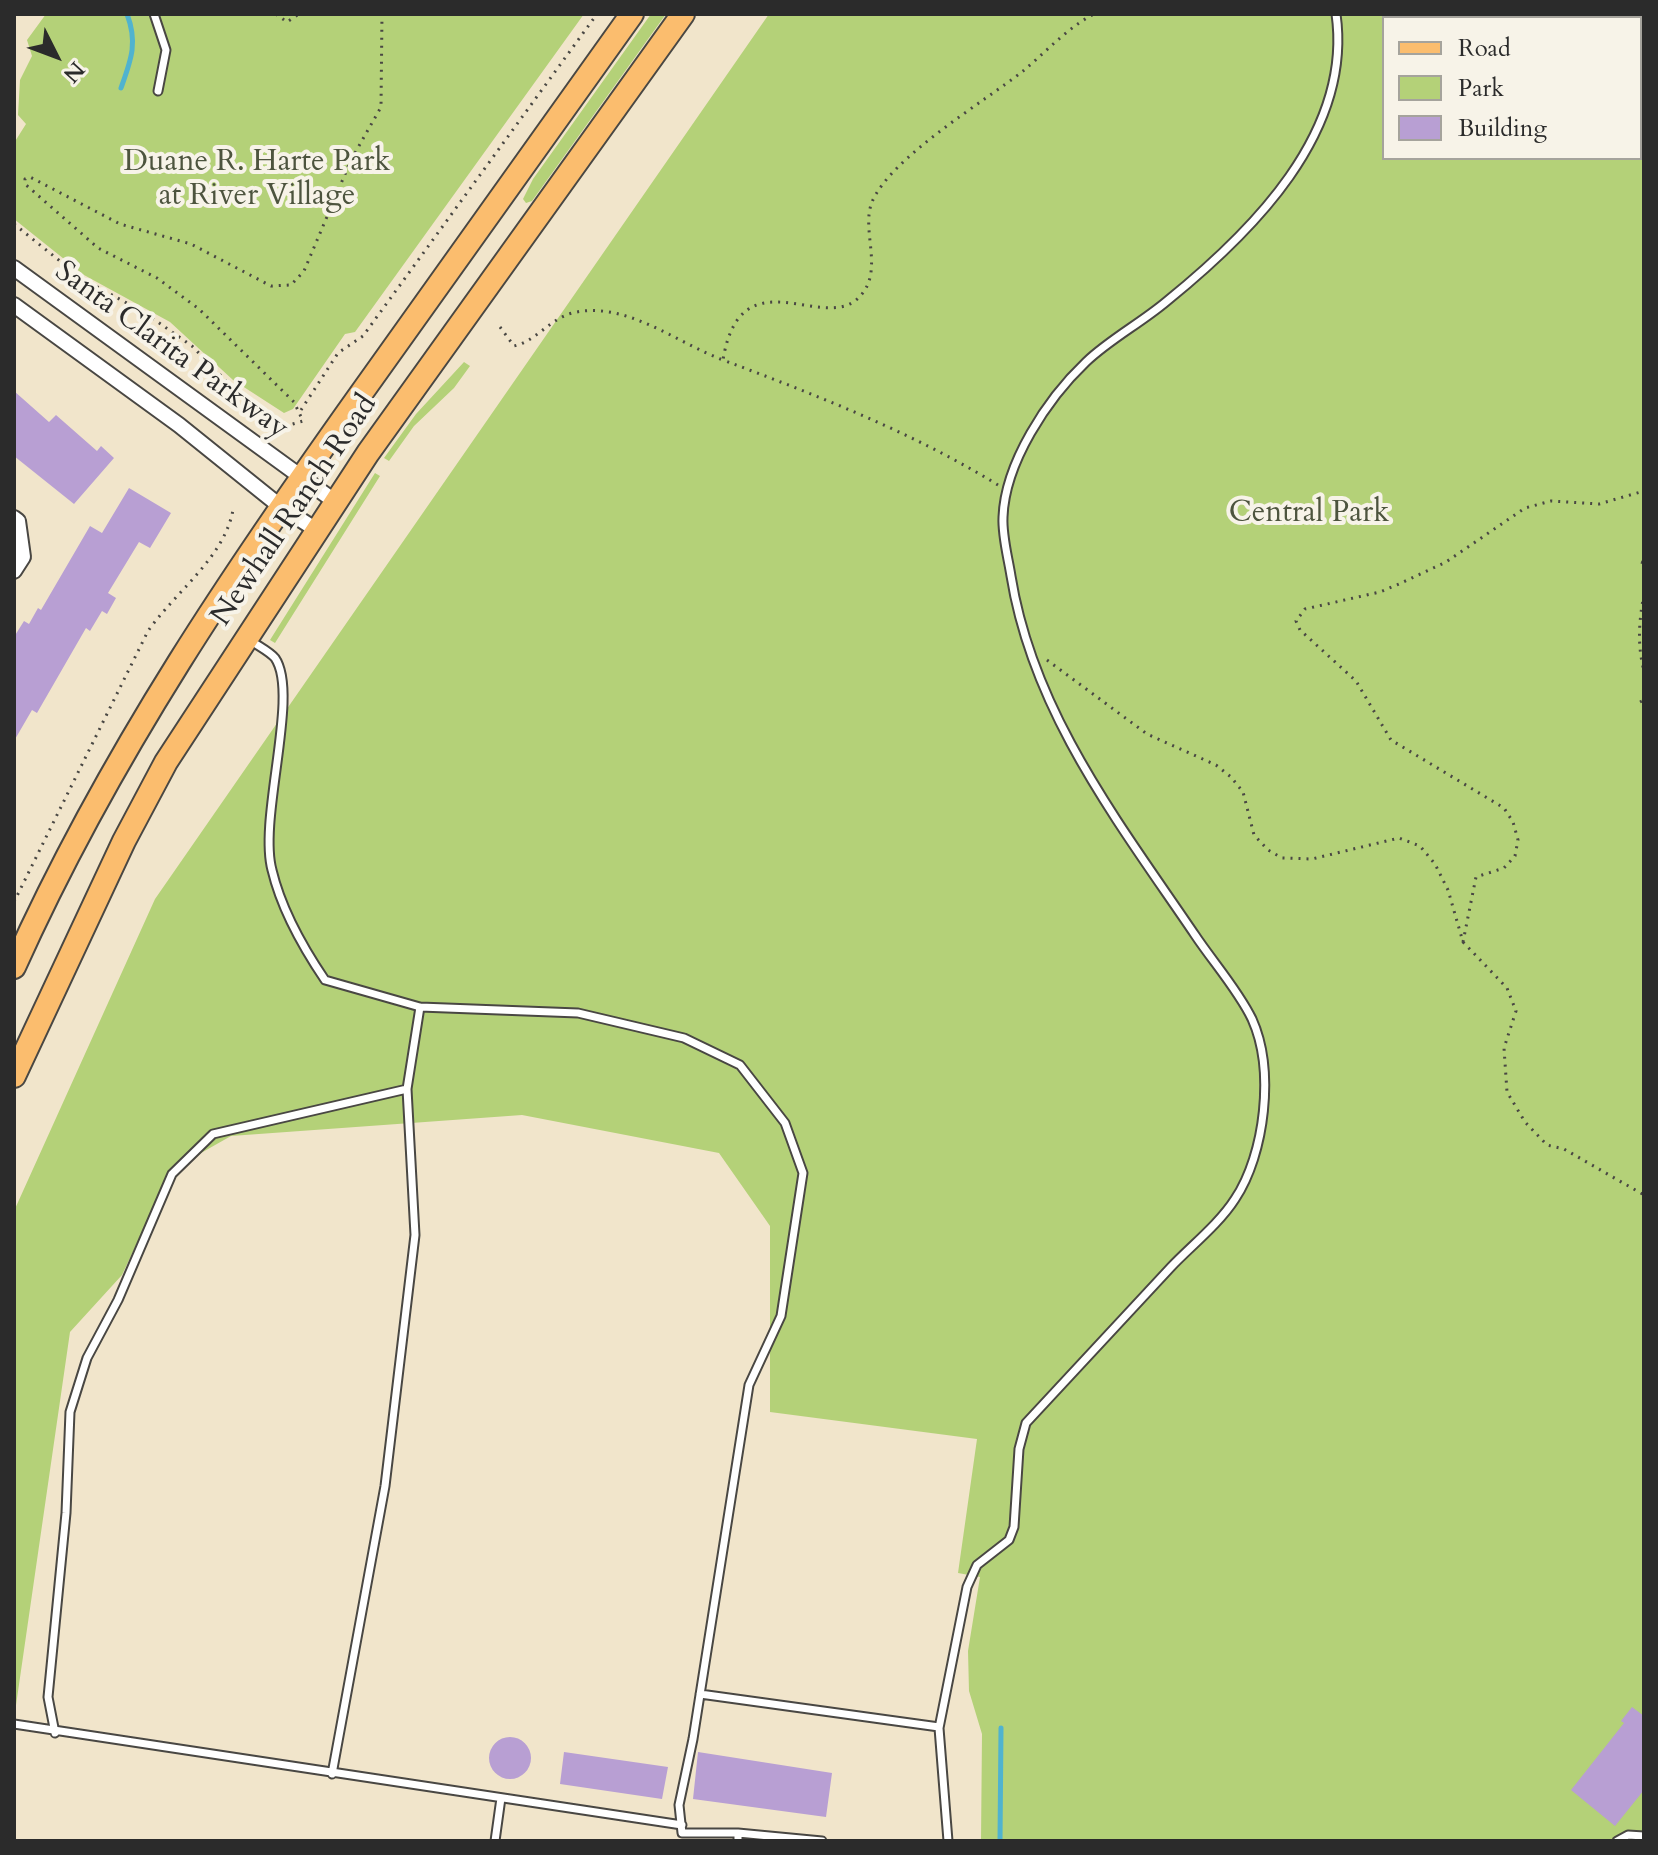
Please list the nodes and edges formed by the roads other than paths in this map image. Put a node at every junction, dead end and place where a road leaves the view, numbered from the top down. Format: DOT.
graph roads {
  1 [pos="154,14"];
  2 [pos="632,14"];
  3 [pos="683,14"];
  4 [pos="1336,14"];
  5 [pos="158,91"];
  6 [pos="14,268"];
  7 [pos="14,305"];
  8 [pos="301,478"];
  9 [pos="337,503"];
  10 [pos="281,507"];
  11 [pos="14,518"];
  12 [pos="318,531"];
  13 [pos="14,571"];
  14 [pos="245,637"];
  15 [pos="14,967"];
  16 [pos="420,1007"];
  17 [pos="14,1076"];
  18 [pos="407,1089"];
  19 [pos="700,1694"];
  20 [pos="14,1724"];
  21 [pos="939,1727"];
  22 [pos="55,1733"];
  23 [pos="332,1774"];
  24 [pos="501,1798"];
  25 [pos="682,1825"];
  26 [pos="1644,1836"];
  27 [pos="738,1837"];
  28 [pos="495,1841"];
  29 [pos="822,1841"];
  30 [pos="948,1841"];
  31 [pos="1617,1841"];
  1 -- 5 [label="lane"];
  2 -- 8 [label="main road, Newhall Ranch Road"];
  3 -- 9 [label="main road, Newhall Ranch Road"];
  4 -- 21 [label="lane"];
  6 -- 8 [label="street, Santa Clarita Parkway"];
  7 -- 10 [label="street, Santa Clarita Parkway"];
  8 -- 9 [label="street, Santa Clarita Parkway"];
  8 -- 10 [label="main road, Newhall Ranch Road"];
  9 -- 12 [label="main road, Newhall Ranch Road"];
  10 -- 12 [label="street, Santa Clarita Parkway"];
  10 -- 15 [label="main road, Newhall Ranch Road"];
  11 -- 13 [label="street"];
  12 -- 14 [label="main road, Newhall Ranch Road"];
  14 -- 16 [label="lane"];
  14 -- 17 [label="main road, Newhall Ranch Road"];
  16 -- 18 [label="lane"];
  16 -- 19 [label="lane"];
  18 -- 22 [label="lane"];
  18 -- 23 [label="lane"];
  19 -- 21 [label="lane"];
  19 -- 25 [label="lane"];
  20 -- 22 [label="lane"];
  21 -- 30 [label="lane"];
  22 -- 23 [label="lane"];
  23 -- 24 [label="lane"];
  24 -- 25 [label="lane"];
  24 -- 28 [label="lane"];
  25 -- 27 [label="lane"];
  26 -- 31 [label="lane"];
  27 -- 29 [label="lane"];
}
